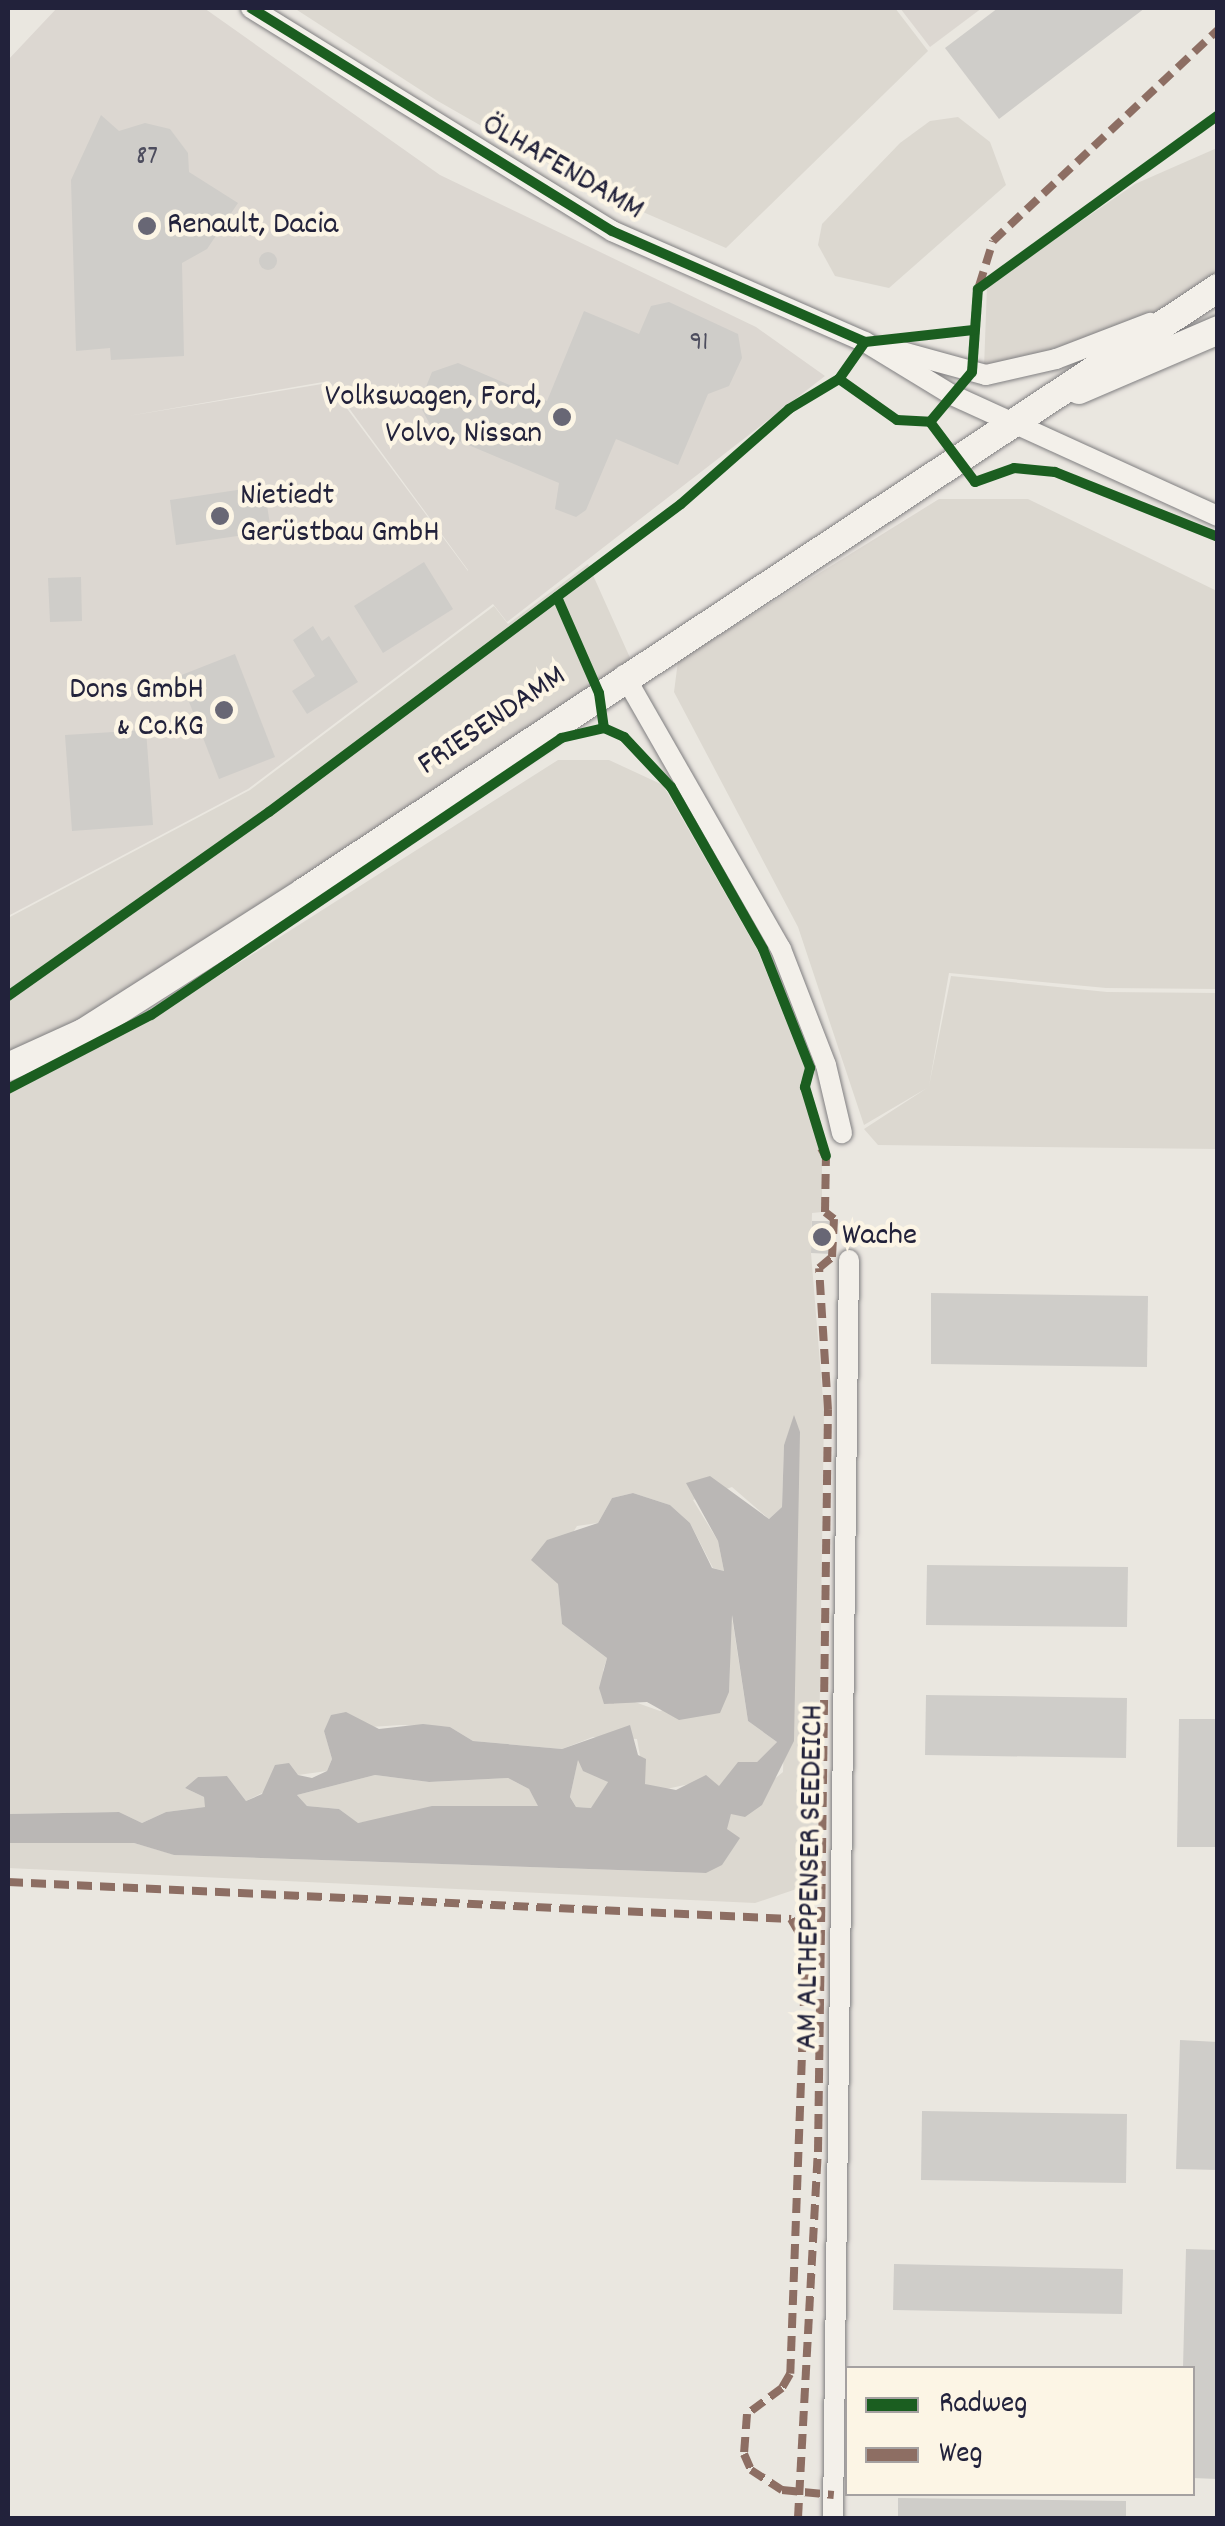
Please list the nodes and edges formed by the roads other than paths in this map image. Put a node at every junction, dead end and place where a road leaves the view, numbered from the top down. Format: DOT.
graph roads {
  1 [pos="250,8"];
  2 [pos="1218,288"];
  3 [pos="1170,316"];
  4 [pos="1218,330"];
  5 [pos="865,342"];
  6 [pos="1009,421"];
  7 [pos="1218,516"];
  8 [pos="624,675"];
  9 [pos="8,1068"];
  10 [pos="842,1133"];
  11 [pos="849,1260"];
  12 [pos="833,2518"];
  1 -- 5 [label="street, ÖLHAFENDAMM"];
  2 -- 3 [label="main road, FRIESENDAMM"];
  3 -- 5 [label="street, FRIESENDAMM"];
  3 -- 6 [label="main road, FRIESENDAMM"];
  4 -- 6 [label="main road, FRIESENDAMM"];
  5 -- 6 [label="street, ÖLHAFENDAMM"];
  6 -- 7 [label="street, ÖLHAFENDAMM"];
  6 -- 8 [label="main road, FRIESENDAMM"];
  8 -- 9 [label="main road, FRIESENDAMM"];
  8 -- 10 [label="street"];
  11 -- 12 [label="street, AM ALTHEPPENSER SEEDEICH"];
}
